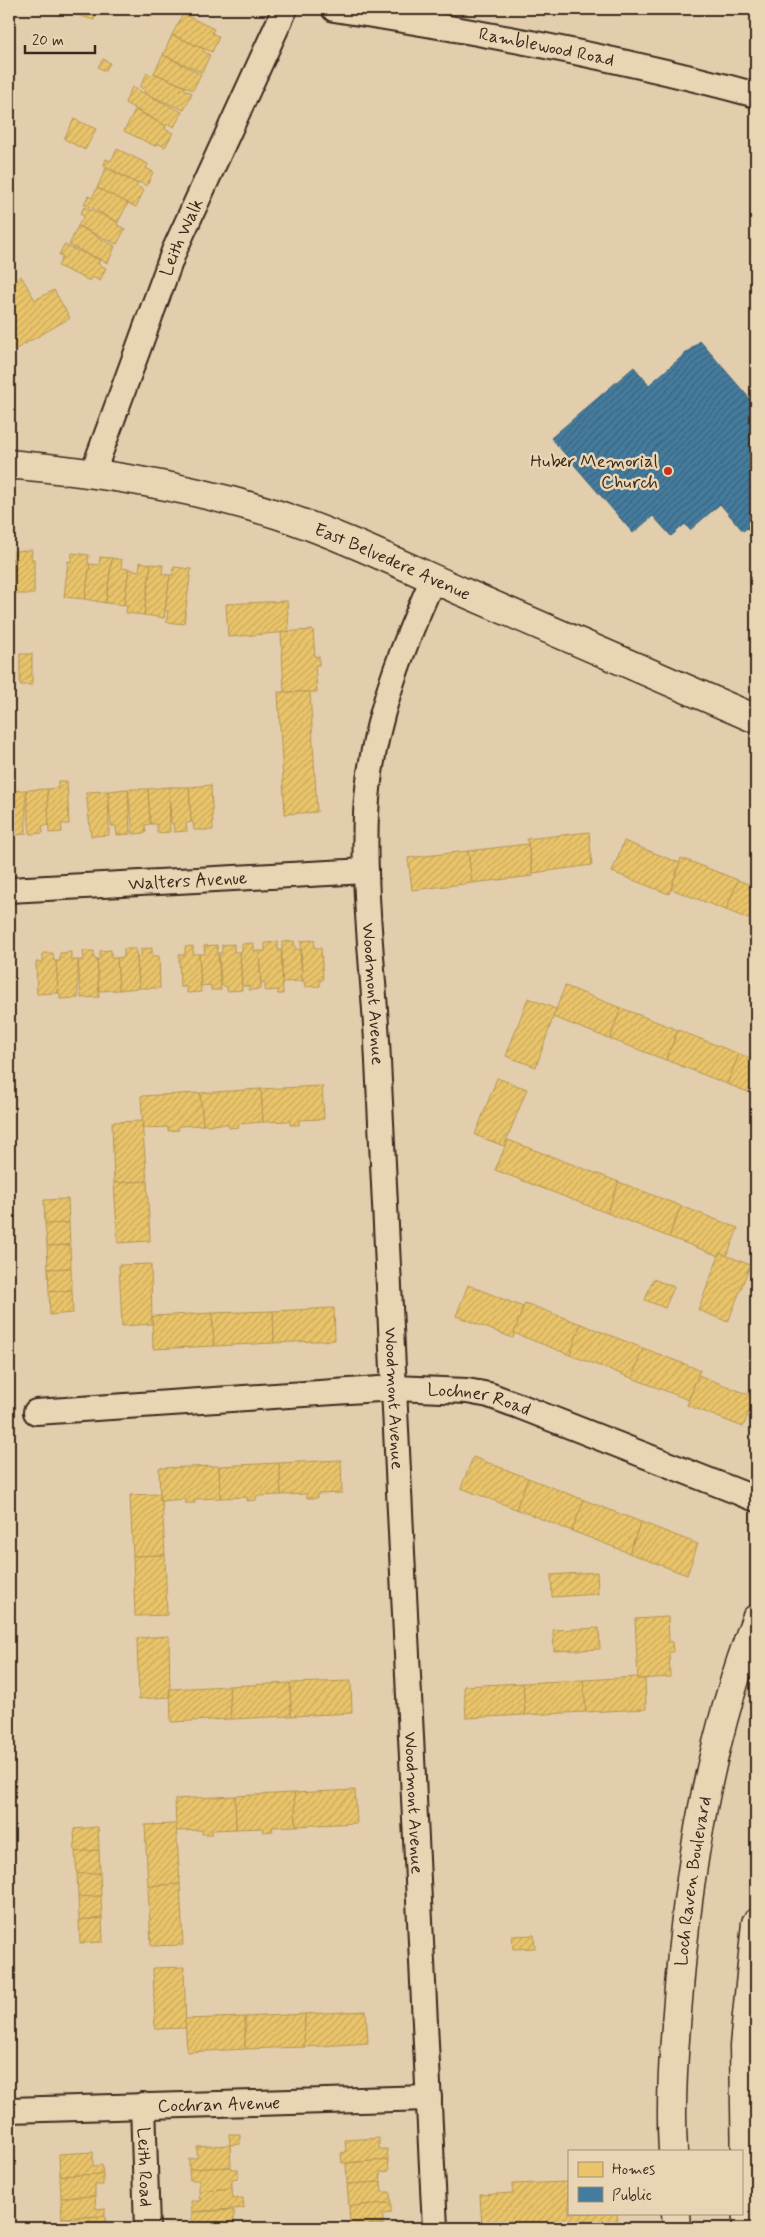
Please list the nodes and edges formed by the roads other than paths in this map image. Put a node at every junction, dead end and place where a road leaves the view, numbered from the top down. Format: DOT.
graph roads {
  1 [pos="285,9"];
  2 [pos="334,9"];
  3 [pos="756,96"];
  4 [pos="9,464"];
  5 [pos="93,472"];
  6 [pos="433,579"];
  7 [pos="756,719"];
  8 [pos="366,872"];
  9 [pos="9,890"];
  10 [pos="394,1388"];
  11 [pos="36,1412"];
  12 [pos="756,1499"];
  13 [pos="756,1620"];
  14 [pos="756,1923"];
  15 [pos="429,2098"];
  16 [pos="143,2106"];
  17 [pos="9,2110"];
  18 [pos="673,2150"];
  19 [pos="676,2214"];
  20 [pos="147,2228"];
  21 [pos="434,2228"];
  22 [pos="677,2228"];
  23 [pos="747,2228"];
  1 -- 5 [label="street, Leith Walk"];
  2 -- 3 [label="street, Ramblewood Road"];
  4 -- 5 [label="main road, East Belvedere Avenue"];
  5 -- 6 [label="main road, East Belvedere Avenue"];
  6 -- 7 [label="main road, East Belvedere Avenue"];
  6 -- 8 [label="street, Woodmont Avenue"];
  8 -- 9 [label="street, Walters Avenue"];
  8 -- 10 [label="street, Woodmont Avenue"];
  10 -- 11 [label="street, Lochner Road"];
  10 -- 12 [label="street, Lochner Road"];
  10 -- 15 [label="street, Woodmont Avenue"];
  13 -- 18 [label="main road, Loch Raven Boulevard"];
  14 -- 23 [label="main road"];
  15 -- 16 [label="street, Cochran Avenue"];
  15 -- 21 [label="street, Woodmont Avenue"];
  16 -- 17 [label="street, Cochran Avenue"];
  16 -- 20 [label="street, Leith Road"];
  19 -- 22 [label="main road"];
}
